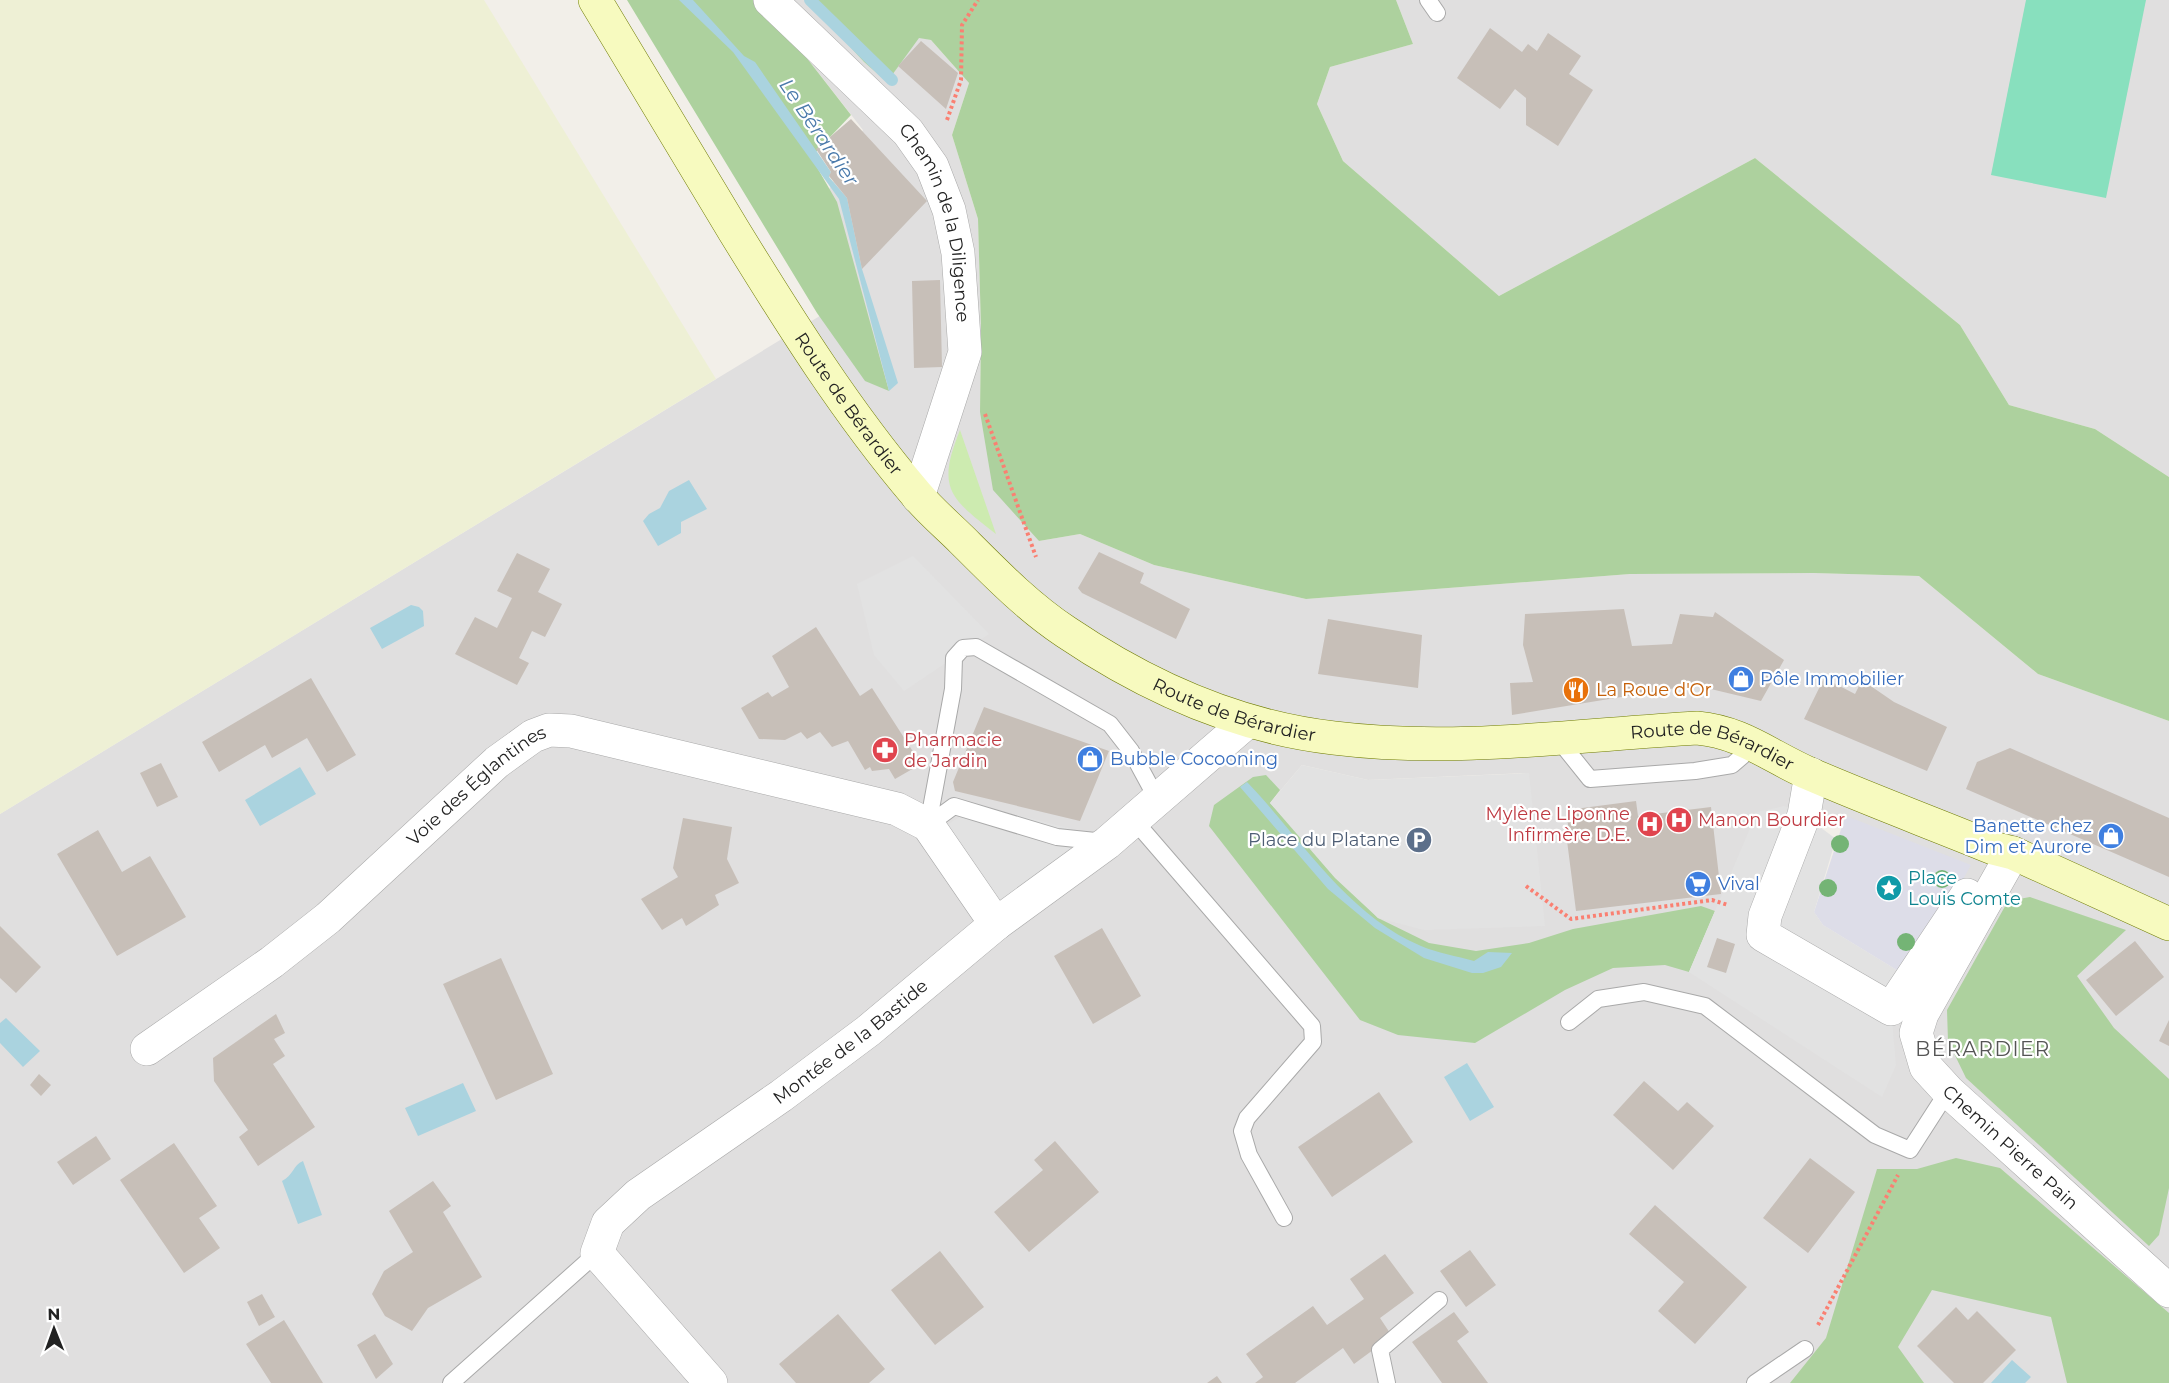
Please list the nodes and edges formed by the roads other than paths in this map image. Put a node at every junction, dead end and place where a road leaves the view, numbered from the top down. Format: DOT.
graph roads {
  1 [pos="595,0"];
  2 [pos="770,0"];
  3 [pos="918,497"];
  4 [pos="1248,721"];
  5 [pos="1557,737"];
  6 [pos="1754,746"];
  7 [pos="1811,774"];
  8 [pos="1145,809"];
  9 [pos="928,825"];
  10 [pos="1107,843"];
  11 [pos="2003,850"];
  12 [pos="996,924"];
  13 [pos="2169,924"];
  14 [pos="1569,1022"];
  15 [pos="147,1049"];
  16 [pos="1948,1091"];
  17 [pos="1284,1218"];
  18 [pos="597,1253"];
  19 [pos="2169,1291"];
  20 [pos="1439,1300"];
  21 [pos="1805,1349"];
  22 [pos="451,1383"];
  23 [pos="711,1383"];
  24 [pos="1387,1383"];
  25 [pos="1755,1383"];
  1 -- 3 [label="main road, Route de Bérardier"];
  2 -- 3 [label="street, Chemin de la Diligence"];
  3 -- 4 [label="main road, Route de Bérardier"];
  4 -- 5 [label="main road, Route de Bérardier"];
  4 -- 8 [label="street, Montée de la Bastide"];
  5 -- 6 [label="main road, Route de Bérardier"];
  5 -- 6 [label="lane"];
  6 -- 7 [label="main road, Route de Bérardier"];
  7 -- 11 [label="main road, Route de Bérardier"];
  7 -- 11 [label="street"];
  8 -- 9 [label="lane"];
  8 -- 10 [label="street, Montée de la Bastide"];
  8 -- 17 [label="lane"];
  9 -- 10 [label="lane"];
  9 -- 12 [label="street, Voie des Églantines"];
  9 -- 15 [label="street, Voie des Églantines"];
  10 -- 12 [label="street, Montée de la Bastide"];
  11 -- 13 [label="main road, Route de Bérardier"];
  11 -- 16 [label="street, Chemin Pierre Pain"];
  12 -- 18 [label="street, Montée de la Bastide"];
  14 -- 16 [label="lane"];
  16 -- 19 [label="street, Chemin Pierre Pain"];
  18 -- 22 [label="lane"];
  18 -- 23 [label="street"];
  20 -- 24 [label="lane"];
  21 -- 25 [label="lane"];
}
